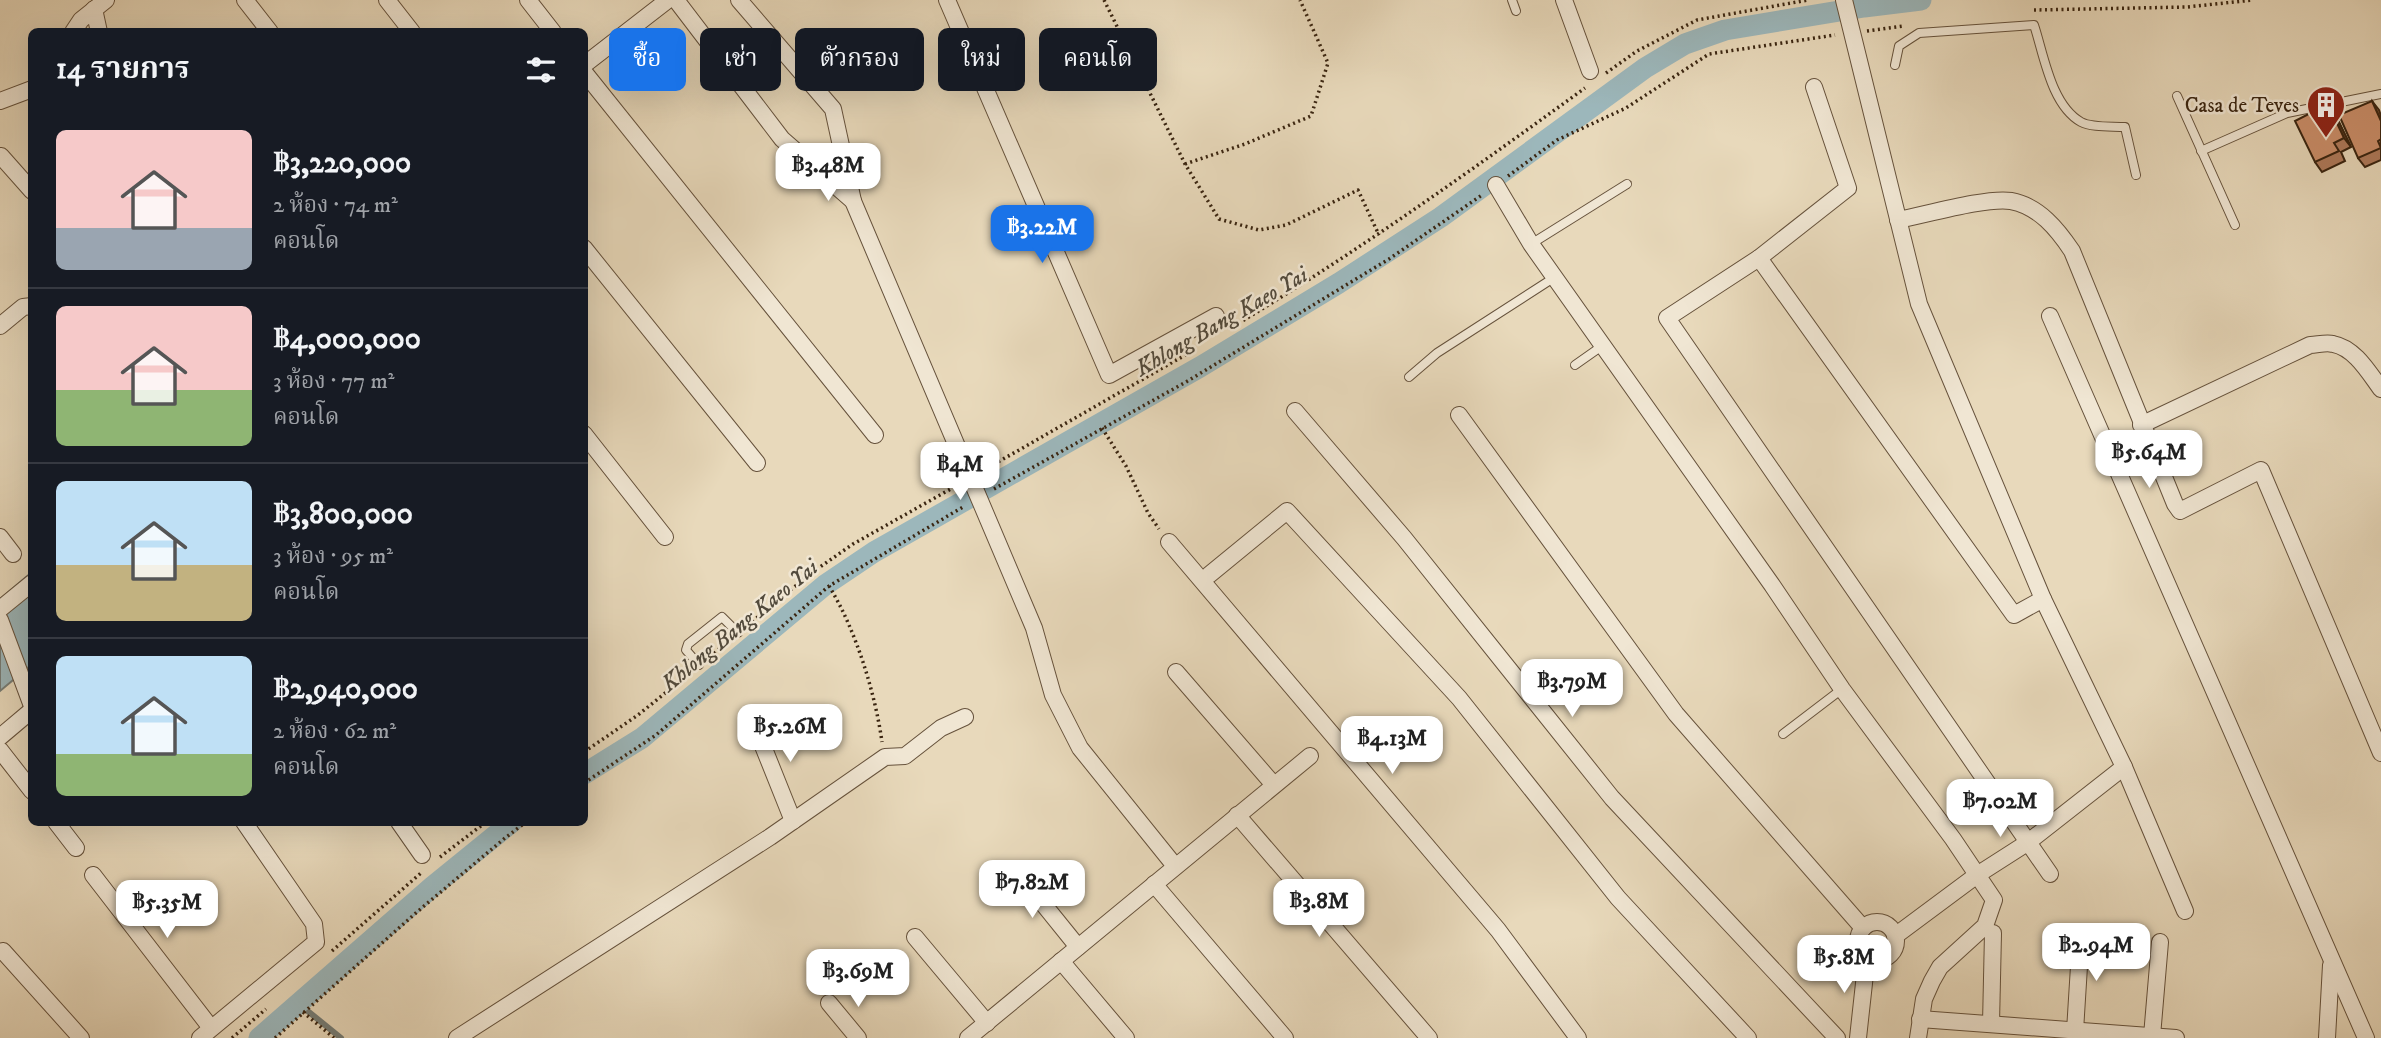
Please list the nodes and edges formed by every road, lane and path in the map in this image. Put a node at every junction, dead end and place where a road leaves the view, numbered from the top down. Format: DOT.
graph roads {
  1 [pos="245,0"];
  2 [pos="387,0"];
  3 [pos="528,0"];
  4 [pos="667,0"];
  5 [pos="676,0"];
  6 [pos="739,0"];
  7 [pos="947,0"];
  8 [pos="1104,0"];
  9 [pos="1300,0"];
  10 [pos="1512,0"];
  11 [pos="1564,0"];
  12 [pos="1844,0"];
  13 [pos="2253,0"];
  14 [pos="100,5"];
  15 [pos="1516,11"];
  16 [pos="2022,12"];
  17 [pos="1914,25"];
  18 [pos="76,28"];
  19 [pos="99,28"];
  20 [pos="267,28"];
  21 [pos="409,28"];
  22 [pos="550,28"];
  23 [pos="1859,32"];
  24 [pos="1846,34"];
  25 [pos="588,62"];
  26 [pos="1895,65"];
  27 [pos="1590,71"];
  28 [pos="588,77"];
  29 [pos="1814,87"];
  30 [pos="28,90"];
  31 [pos="2381,94"];
  32 [pos="2177,96"];
  33 [pos="0,101"];
  34 [pos="2202,151"];
  35 [pos="1,156"];
  36 [pos="1185,164"];
  37 [pos="2136,175"];
  38 [pos="1627,184"];
  39 [pos="1496,185"];
  40 [pos="28,186"];
  41 [pos="853,201"];
  42 [pos="1898,220"];
  43 [pos="2235,226"];
  44 [pos="1378,234"];
  45 [pos="1531,244"];
  46 [pos="588,253"];
  47 [pos="1759,258"];
  48 [pos="1555,277"];
  49 [pos="28,306"];
  50 [pos="1216,316"];
  51 [pos="2050,316"];
  52 [pos="0,327"];
  53 [pos="1602,346"];
  54 [pos="1575,365"];
  55 [pos="1409,377"];
  56 [pos="2381,389"];
  57 [pos="1295,411"];
  58 [pos="1459,415"];
  59 [pos="2141,425"];
  60 [pos="1102,428"];
  61 [pos="875,435"];
  62 [pos="588,439"];
  63 [pos="757,463"];
  64 [pos="994,490"];
  65 [pos="970,503"];
  66 [pos="0,537"];
  67 [pos="665,537"];
  68 [pos="1169,542"];
  69 [pos="13,554"];
  70 [pos="1209,575"];
  71 [pos="28,586"];
  72 [pos="829,586"];
  73 [pos="2043,599"];
  74 [pos="0,609"];
  75 [pos="0,620"];
  76 [pos="738,633"];
  77 [pos="699,666"];
  78 [pos="1176,672"];
  79 [pos="1842,689"];
  80 [pos="28,697"];
  81 [pos="28,711"];
  82 [pos="965,717"];
  83 [pos="753,721"];
  84 [pos="2,732"];
  85 [pos="1783,734"];
  86 [pos="0,750"];
  87 [pos="2381,753"];
  88 [pos="1310,755"];
  89 [pos="885,757"];
  90 [pos="2124,767"];
  91 [pos="588,780"];
  92 [pos="1274,785"];
  93 [pos="28,786"];
  94 [pos="1237,816"];
  95 [pos="793,821"];
  96 [pos="59,826"];
  97 [pos="247,826"];
  98 [pos="402,826"];
  99 [pos="481,826"];
  100 [pos="521,826"];
  101 [pos="2027,843"];
  102 [pos="76,848"];
  103 [pos="422,855"];
  104 [pos="439,858"];
  105 [pos="1175,866"];
  106 [pos="1014,869"];
  107 [pos="421,872"];
  108 [pos="2050,874"];
  109 [pos="93,875"];
  110 [pos="1977,875"];
  111 [pos="1154,884"];
  112 [pos="2185,911"];
  113 [pos="1863,928"];
  114 [pos="1993,933"];
  115 [pos="2081,934"];
  116 [pos="1895,936"];
  117 [pos="915,937"];
  118 [pos="2160,942"];
  119 [pos="1078,947"];
  120 [pos="4,951"];
  121 [pos="331,952"];
  122 [pos="1867,956"];
  123 [pos="1061,961"];
  124 [pos="2331,962"];
  125 [pos="829,1003"];
  126 [pos="270,1005"];
  127 [pos="303,1012"];
  128 [pos="1920,1019"];
  129 [pos="987,1023"];
  130 [pos="1991,1024"];
  131 [pos="2075,1031"];
  132 [pos="206,1033"];
  133 [pos="2152,1036"];
  134 [pos="81,1038"];
  135 [pos="232,1038"];
  136 [pos="275,1038"];
  137 [pos="334,1038"];
  138 [pos="457,1038"];
  139 [pos="858,1038"];
  140 [pos="968,1038"];
  141 [pos="1126,1038"];
  142 [pos="1285,1038"];
  143 [pos="1429,1038"];
  144 [pos="1578,1038"];
  145 [pos="1748,1038"];
  146 [pos="1837,1038"];
  147 [pos="1858,1038"];
  148 [pos="1919,1038"];
  149 [pos="2176,1038"];
  150 [pos="2326,1038"];
  151 [pos="2365,1038"];
  1 -- 20 [label="street"];
  2 -- 21 [label="street"];
  3 -- 22 [label="street"];
  4 -- 25 [label="street"];
  5 -- 41 [label="street"];
  6 -- 41 [label="street"];
  7 -- 50 [label="street"];
  8 -- 36 [label="path"];
  9 -- 36 [label="path"];
  10 -- 15 [label="lane"];
  11 -- 27 [label="street"];
  12 -- 42 [label="street"];
  13 -- 16 [label="path"];
  14 -- 18 [label="street"];
  14 -- 19 [label="street"];
  17 -- 23 [label="path"];
  24 -- 39 [label="path"];
  26 -- 37 [label="lane"];
  28 -- 61 [label="street"];
  29 -- 47 [label="street"];
  30 -- 33 [label="street"];
  31 -- 34 [label="lane"];
  32 -- 34 [label="lane"];
  34 -- 43 [label="lane"];
  35 -- 40 [label="street"];
  36 -- 44 [label="path"];
  38 -- 45 [label="lane"];
  39 -- 45 [label="street"];
  39 -- 60 [label="path"];
  41 -- 105 [label="street"];
  42 -- 59 [label="street"];
  42 -- 73 [label="street"];
  45 -- 48 [label="street"];
  46 -- 63 [label="street"];
  47 -- 73 [label="street"];
  47 -- 101 [label="street"];
  48 -- 53 [label="street"];
  48 -- 55 [label="lane"];
  49 -- 52 [label="street"];
  51 -- 124 [label="street"];
  53 -- 54 [label="lane"];
  53 -- 79 [label="street"];
  56 -- 59 [label="street"];
  57 -- 146 [label="street"];
  58 -- 113 [label="street"];
  59 -- 87 [label="street"];
  60 -- 64 [label="path"];
  60 -- 68 [label="path"];
  62 -- 67 [label="street"];
  65 -- 72 [label="path"];
  66 -- 69 [label="street"];
  68 -- 144 [label="street"];
  70 -- 145 [label="street"];
  71 -- 74 [label="street"];
  72 -- 89 [label="path"];
  72 -- 91 [label="path"];
  73 -- 90 [label="street"];
  75 -- 80 [label="street"];
  76 -- 77 [label="lane"];
  78 -- 92 [label="street"];
  79 -- 85 [label="lane"];
  79 -- 110 [label="street"];
  81 -- 84 [label="street"];
  82 -- 89 [label="street"];
  83 -- 95 [label="street"];
  86 -- 93 [label="street"];
  88 -- 92 [label="street"];
  89 -- 95 [label="street"];
  90 -- 101 [label="street"];
  90 -- 112 [label="street"];
  92 -- 94 [label="street"];
  94 -- 105 [label="street"];
  94 -- 143 [label="street"];
  95 -- 138 [label="street"];
  96 -- 102 [label="street"];
  97 -- 132 [label="street"];
  98 -- 103 [label="street"];
  99 -- 104 [label="path"];
  100 -- 127 [label="path"];
  101 -- 108 [label="street"];
  101 -- 110 [label="street"];
  105 -- 111 [label="street"];
  106 -- 119 [label="street"];
  107 -- 121 [label="path"];
  109 -- 132 [label="street"];
  110 -- 116 [label="street"];
  110 -- 128 [label="street"];
  111 -- 119 [label="street"];
  111 -- 142 [label="street"];
  113 -- 116 [label="street"];
  113 -- 122 [label="street"];
  114 -- 130 [label="street"];
  115 -- 131 [label="street"];
  116 -- 122 [label="street"];
  117 -- 129 [label="street"];
  118 -- 133 [label="street"];
  119 -- 123 [label="street"];
  120 -- 134 [label="street"];
  122 -- 147 [label="street"];
  123 -- 129 [label="street"];
  123 -- 141 [label="street"];
  124 -- 150 [label="street"];
  124 -- 151 [label="street"];
  125 -- 139 [label="street"];
  126 -- 135 [label="path"];
  127 -- 136 [label="path"];
  127 -- 137 [label="path"];
  128 -- 130 [label="street"];
  128 -- 148 [label="street"];
  129 -- 140 [label="street"];
  130 -- 131 [label="street"];
  131 -- 133 [label="street"];
  133 -- 149 [label="street"];
}
